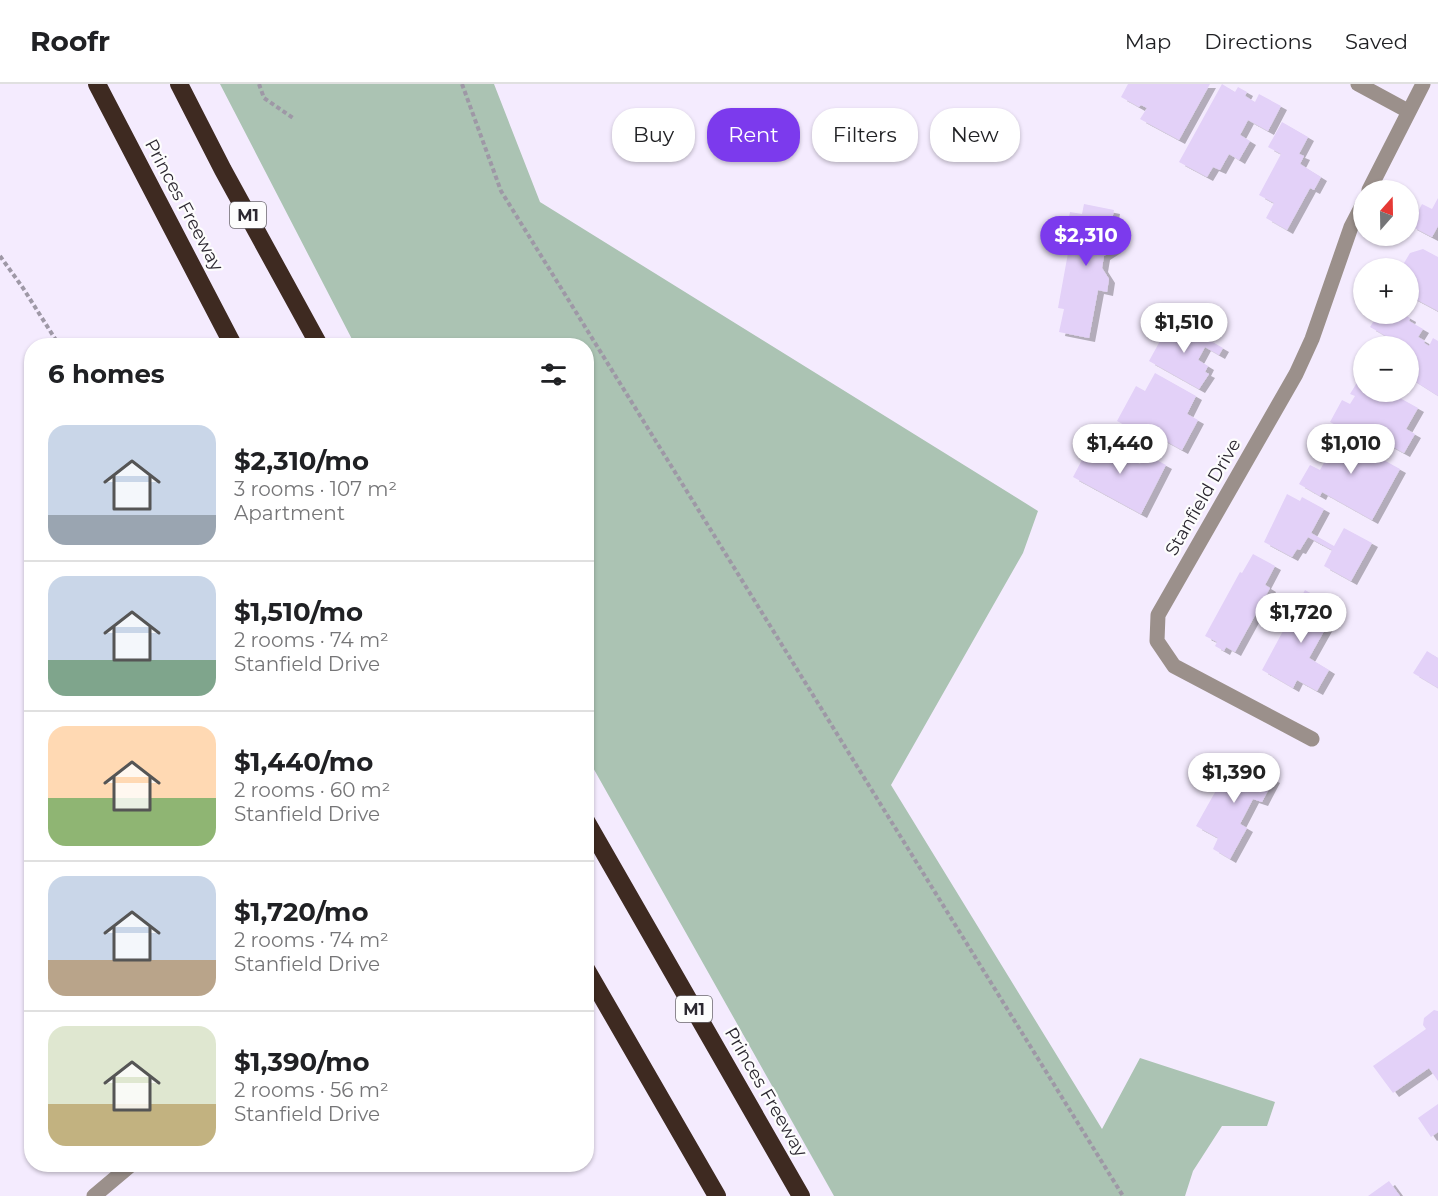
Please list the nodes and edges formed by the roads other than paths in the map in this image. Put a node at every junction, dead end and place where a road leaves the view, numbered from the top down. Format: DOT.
graph roads {
  1 [pos="97,84"];
  2 [pos="179,84"];
  3 [pos="1358,84"];
  4 [pos="1423,84"];
  5 [pos="1408,111"];
  6 [pos="1374,180"];
  7 [pos="1353,223"];
  8 [pos="229,338"];
  9 [pos="315,338"];
  10 [pos="1312,739"];
  11 [pos="594,835"];
  12 [pos="594,983"];
  13 [pos="122,1172"];
  14 [pos="94,1196"];
  15 [pos="717,1196"];
  16 [pos="801,1196"];
  1 -- 8 [label="highway, Princes Freeway"];
  2 -- 9 [label="highway, M1"];
  3 -- 5 [label="street"];
  4 -- 5 [label="street"];
  5 -- 6 [label="street"];
  7 -- 10 [label="street, Stanfield Drive"];
  11 -- 16 [label="highway, Princes Freeway / M1"];
  12 -- 15 [label="highway"];
  13 -- 14 [label="street"];
}
